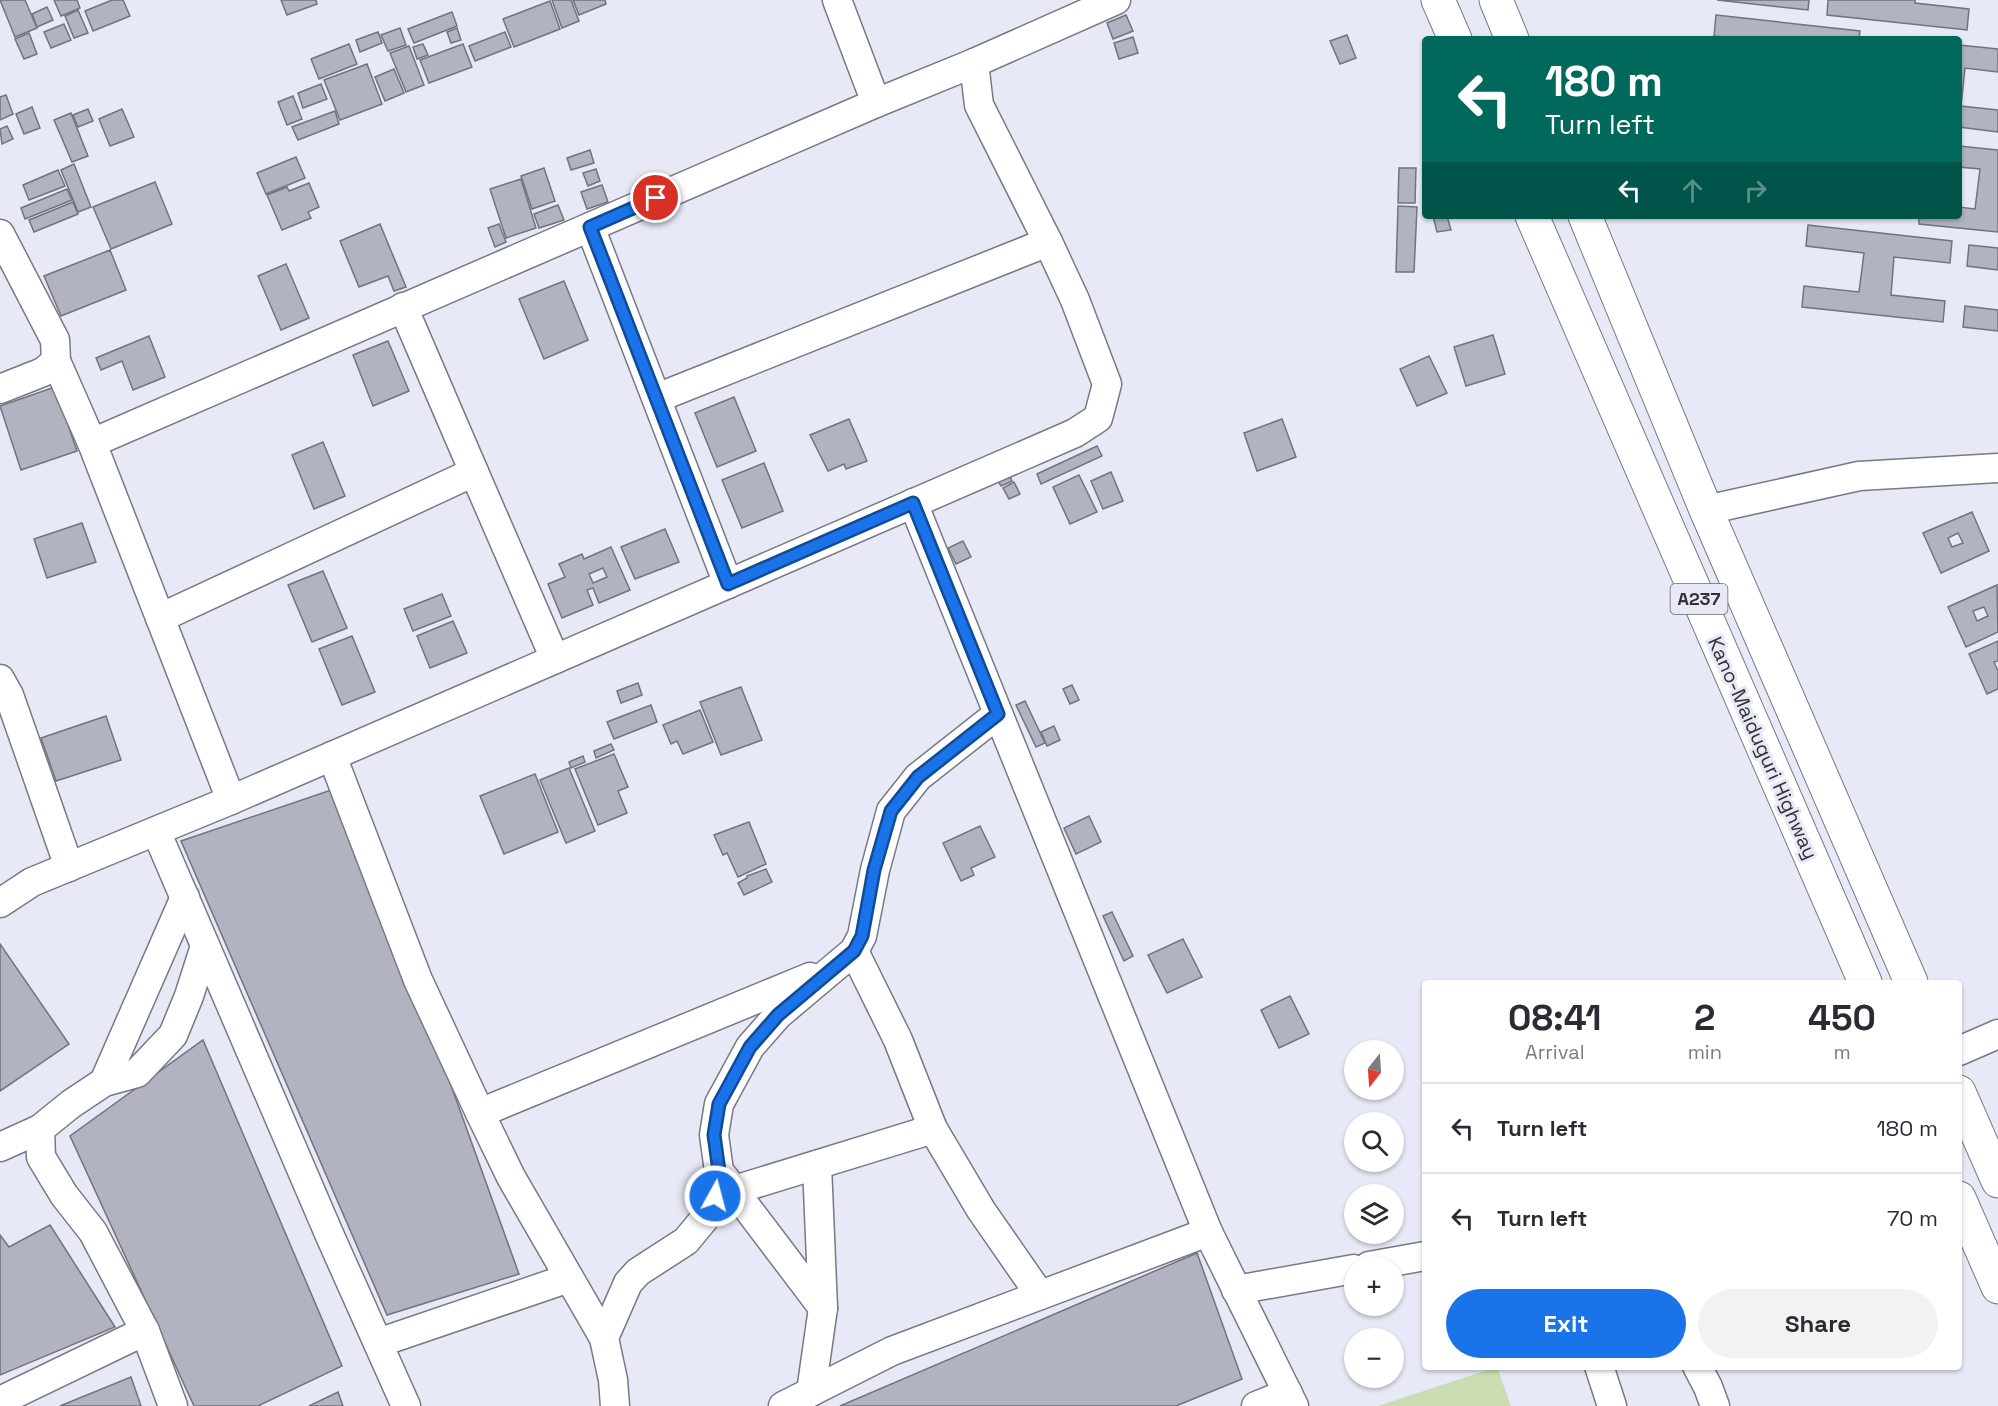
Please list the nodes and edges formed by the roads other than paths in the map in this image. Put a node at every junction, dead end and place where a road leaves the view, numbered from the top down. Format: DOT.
graph roads {
  1 [pos="837,0"];
  2 [pos="1116,0"];
  3 [pos="1438,0"];
  4 [pos="1496,0"];
  5 [pos="1454,36"];
  6 [pos="1511,36"];
  7 [pos="974,63"];
  8 [pos="876,103"];
  9 [pos="1533,219"];
  10 [pos="1586,219"];
  11 [pos="590,227"];
  12 [pos="0,234"];
  13 [pos="1048,242"];
  14 [pos="403,308"];
  15 [pos="56,361"];
  16 [pos="0,389"];
  17 [pos="657,398"];
  18 [pos="92,442"];
  19 [pos="1998,468"];
  20 [pos="474,472"];
  21 [pos="913,503"];
  22 [pos="1706,510"];
  23 [pos="728,584"];
  24 [pos="160,618"];
  25 [pos="555,659"];
  26 [pos="0,679"];
  27 [pos="998,714"];
  28 [pos="332,756"];
  29 [pos="231,800"];
  30 [pos="156,831"];
  31 [pos="69,867"];
  32 [pos="185,897"];
  33 [pos="0,903"];
  34 [pos="206,946"];
  35 [pos="844,959"];
  36 [pos="1864,980"];
  37 [pos="1910,980"];
  38 [pos="1998,1034"];
  39 [pos="1962,1050"];
  40 [pos="104,1082"];
  41 [pos="1962,1099"];
  42 [pos="480,1113"];
  43 [pos="40,1129"];
  44 [pos="933,1129"];
  45 [pos="0,1147"];
  46 [pos="817,1165"];
  47 [pos="1998,1182"];
  48 [pos="722,1186"];
  49 [pos="1962,1205"];
  50 [pos="1208,1232"];
  51 [pos="1422,1257"];
  52 [pos="1404,1260"];
  53 [pos="1344,1271"];
  54 [pos="568,1278"];
  55 [pos="1998,1287"];
  56 [pos="1236,1290"];
  57 [pos="1040,1295"];
  58 [pos="823,1308"];
  59 [pos="145,1331"];
  60 [pos="603,1338"];
  61 [pos="378,1343"];
  62 [pos="1600,1370"];
  63 [pos="1699,1370"];
  64 [pos="811,1392"];
  65 [pos="1291,1399"];
  66 [pos="0,1401"];
  67 [pos="172,1406"];
  68 [pos="406,1406"];
  69 [pos="615,1406"];
  70 [pos="783,1406"];
  71 [pos="1256,1406"];
  72 [pos="1612,1406"];
  73 [pos="1715,1406"];
  1 -- 8 [label="street"];
  2 -- 7 [label="street"];
  3 -- 5 [label="highway"];
  4 -- 6 [label="highway"];
  7 -- 8 [label="street"];
  7 -- 13 [label="street"];
  8 -- 11 [label="street"];
  9 -- 36 [label="highway, Kano-Maiduguri Highway / A237"];
  10 -- 22 [label="highway, A237"];
  11 -- 14 [label="street"];
  11 -- 17 [label="street"];
  12 -- 15 [label="street"];
  13 -- 17 [label="street"];
  13 -- 21 [label="street"];
  14 -- 18 [label="street"];
  14 -- 20 [label="street"];
  15 -- 16 [label="street"];
  15 -- 18 [label="street"];
  17 -- 23 [label="street"];
  18 -- 24 [label="street"];
  19 -- 22 [label="street"];
  20 -- 24 [label="street"];
  20 -- 25 [label="street"];
  21 -- 23 [label="street"];
  21 -- 27 [label="street"];
  22 -- 37 [label="highway, A237"];
  23 -- 25 [label="street"];
  24 -- 29 [label="street"];
  25 -- 28 [label="street"];
  26 -- 31 [label="street"];
  27 -- 35 [label="street"];
  27 -- 50 [label="street"];
  28 -- 29 [label="street"];
  28 -- 42 [label="street"];
  29 -- 30 [label="street"];
  30 -- 31 [label="street"];
  30 -- 32 [label="street"];
  31 -- 33 [label="street"];
  32 -- 34 [label="street"];
  32 -- 40 [label="street"];
  34 -- 40 [label="street"];
  34 -- 61 [label="street"];
  35 -- 42 [label="street"];
  35 -- 44 [label="street"];
  35 -- 48 [label="street"];
  38 -- 39 [label="street"];
  40 -- 43 [label="street"];
  41 -- 47 [label="highway"];
  42 -- 54 [label="street"];
  43 -- 45 [label="street"];
  43 -- 59 [label="street"];
  44 -- 46 [label="street"];
  44 -- 57 [label="street"];
  46 -- 48 [label="street"];
  46 -- 58 [label="street"];
  48 -- 58 [label="street"];
  48 -- 60 [label="street"];
  49 -- 55 [label="highway"];
  50 -- 56 [label="street"];
  50 -- 57 [label="street"];
  51 -- 52 [label="street"];
  53 -- 56 [label="street"];
  54 -- 60 [label="street"];
  54 -- 61 [label="street"];
  56 -- 65 [label="street"];
  57 -- 64 [label="street"];
  58 -- 64 [label="street"];
  59 -- 66 [label="street"];
  59 -- 67 [label="street"];
  60 -- 69 [label="street"];
  61 -- 68 [label="street"];
  62 -- 72 [label="street"];
  63 -- 73 [label="street"];
  64 -- 70 [label="street"];
  65 -- 71 [label="street"];
}
